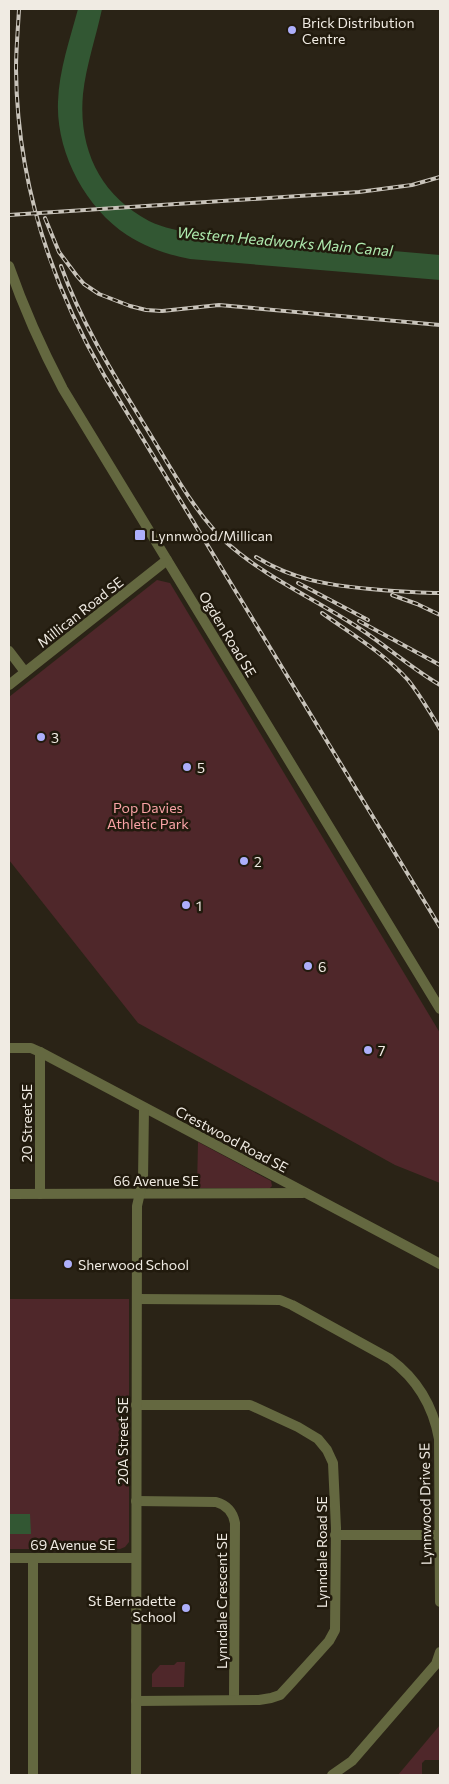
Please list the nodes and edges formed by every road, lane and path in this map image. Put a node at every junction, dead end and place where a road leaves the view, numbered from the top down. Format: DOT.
graph roads {
  1 [pos="9,266"];
  2 [pos="167,560"];
  3 [pos="9,651"];
  4 [pos="26,672"];
  5 [pos="9,685"];
  6 [pos="440,1009"];
  7 [pos="9,1048"];
  8 [pos="40,1052"];
  9 [pos="144,1108"];
  10 [pos="304,1193"];
  11 [pos="9,1194"];
  12 [pos="40,1194"];
  13 [pos="140,1194"];
  14 [pos="440,1264"];
  15 [pos="137,1299"];
  16 [pos="136,1405"];
  17 [pos="136,1501"];
  18 [pos="335,1535"];
  19 [pos="440,1535"];
  20 [pos="9,1558"];
  21 [pos="33,1558"];
  22 [pos="136,1558"];
  23 [pos="440,1602"];
  24 [pos="440,1652"];
  25 [pos="234,1700"];
  26 [pos="136,1701"];
  27 [pos="33,1775"];
  28 [pos="136,1775"];
  29 [pos="332,1775"];
  1 -- 2 [label="street, Ogden Road SE"];
  2 -- 4 [label="street, Millican Road SE"];
  2 -- 6 [label="street, Ogden Road SE"];
  3 -- 4 [label="street"];
  4 -- 5 [label="street, Millican Road SE"];
  7 -- 8 [label="street, Crestwood Road SE"];
  8 -- 9 [label="street, Crestwood Road SE"];
  8 -- 12 [label="street, 20 Street SE"];
  9 -- 10 [label="street, Crestwood Road SE"];
  9 -- 13 [label="street, 20A Street SE"];
  10 -- 13 [label="street, 66 Avenue SE"];
  10 -- 14 [label="street, Crestwood Road SE"];
  11 -- 12 [label="street, 66 Avenue SE"];
  12 -- 13 [label="street, 66 Avenue SE"];
  13 -- 15 [label="street, 20A Street SE"];
  15 -- 16 [label="street, 20A Street SE"];
  15 -- 19 [label="street, Lynnwood Drive SE"];
  16 -- 17 [label="street, 20A Street SE"];
  16 -- 18 [label="street, Lynndale Road SE"];
  17 -- 22 [label="street, 20A Street SE"];
  17 -- 25 [label="street, Lynndale Crescent SE"];
  18 -- 19 [label="street"];
  18 -- 25 [label="street, Lynndale Road SE"];
  19 -- 23 [label="street, Lynnwood Drive SE"];
  20 -- 21 [label="street, 69 Avenue SE"];
  21 -- 22 [label="street, 69 Avenue SE"];
  21 -- 27 [label="street"];
  22 -- 26 [label="street, 20A Street SE"];
  24 -- 29 [label="street"];
  25 -- 26 [label="street, Lynndale Road SE"];
  26 -- 28 [label="street, 20A Street SE"];
}
